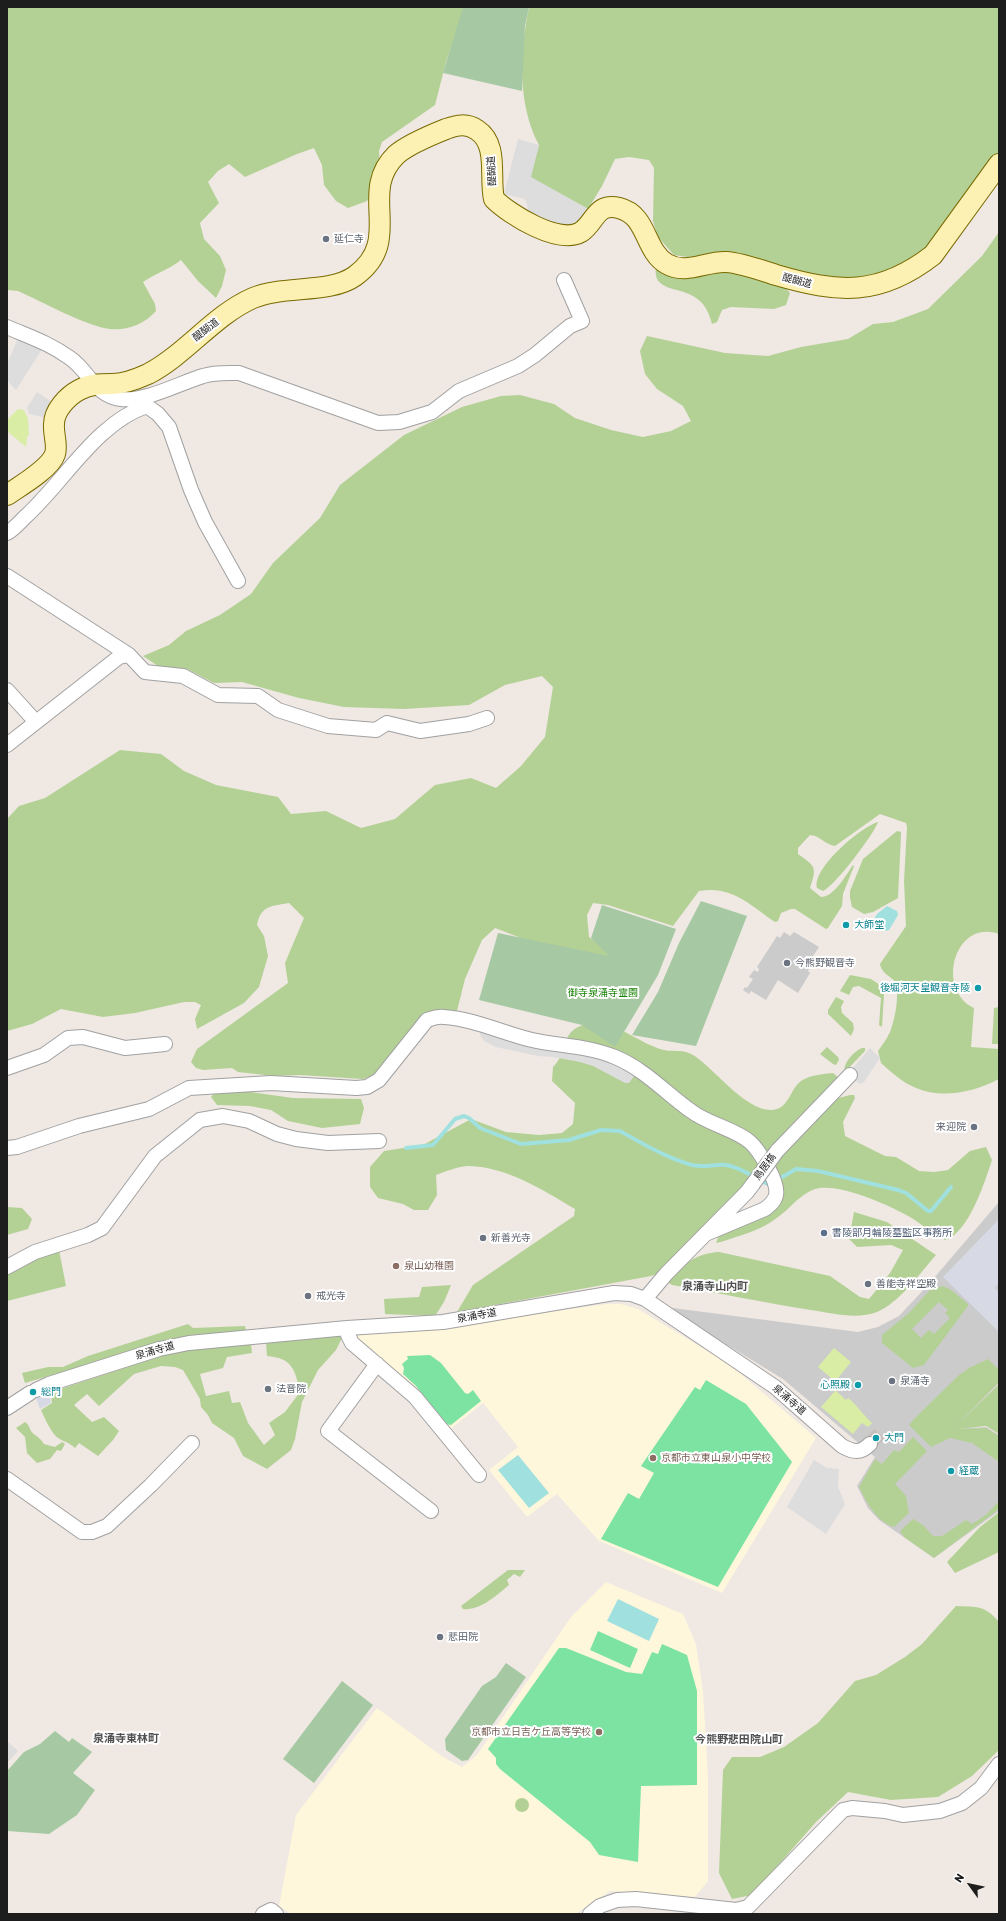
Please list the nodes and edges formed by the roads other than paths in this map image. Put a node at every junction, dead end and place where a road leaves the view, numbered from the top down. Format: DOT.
graph roads {
  1 [pos="999,164"];
  2 [pos="564,280"];
  3 [pos="7,327"];
  4 [pos="94,384"];
  5 [pos="7,495"];
  6 [pos="7,533"];
  7 [pos="7,576"];
  8 [pos="238,581"];
  9 [pos="129,655"];
  10 [pos="7,690"];
  11 [pos="486,718"];
  12 [pos="35,721"];
  13 [pos="7,745"];
  14 [pos="165,1044"];
  15 [pos="7,1068"];
  16 [pos="850,1075"];
  17 [pos="379,1141"];
  18 [pos="7,1148"];
  19 [pos="708,1233"];
  20 [pos="7,1267"];
  21 [pos="645,1299"];
  22 [pos="347,1328"];
  23 [pos="377,1364"];
  24 [pos="7,1408"];
  25 [pos="192,1444"];
  26 [pos="870,1444"];
  27 [pos="479,1475"];
  28 [pos="7,1479"];
  29 [pos="431,1511"];
  30 [pos="999,1764"];
  31 [pos="590,1914"];
  1 -- 4 [label="main road, 醍醐道"];
  2 -- 4 [label="street"];
  3 -- 4 [label="street"];
  4 -- 5 [label="main road, 醍醐道"];
  6 -- 8 [label="street"];
  7 -- 9 [label="street"];
  9 -- 11 [label="street"];
  9 -- 12 [label="street"];
  10 -- 12 [label="street"];
  12 -- 13 [label="street"];
  14 -- 15 [label="street"];
  16 -- 19 [label="street, 鳥居𣘺, bridge"];
  17 -- 20 [label="street"];
  18 -- 19 [label="street"];
  19 -- 21 [label="street, 鳥居𣘺"];
  21 -- 22 [label="street, 泉涌寺道"];
  21 -- 26 [label="street, 泉涌寺道"];
  22 -- 23 [label="street"];
  22 -- 24 [label="street, 泉涌寺道"];
  23 -- 27 [label="street"];
  23 -- 29 [label="street"];
  25 -- 28 [label="street"];
  30 -- 31 [label="street"];
}
